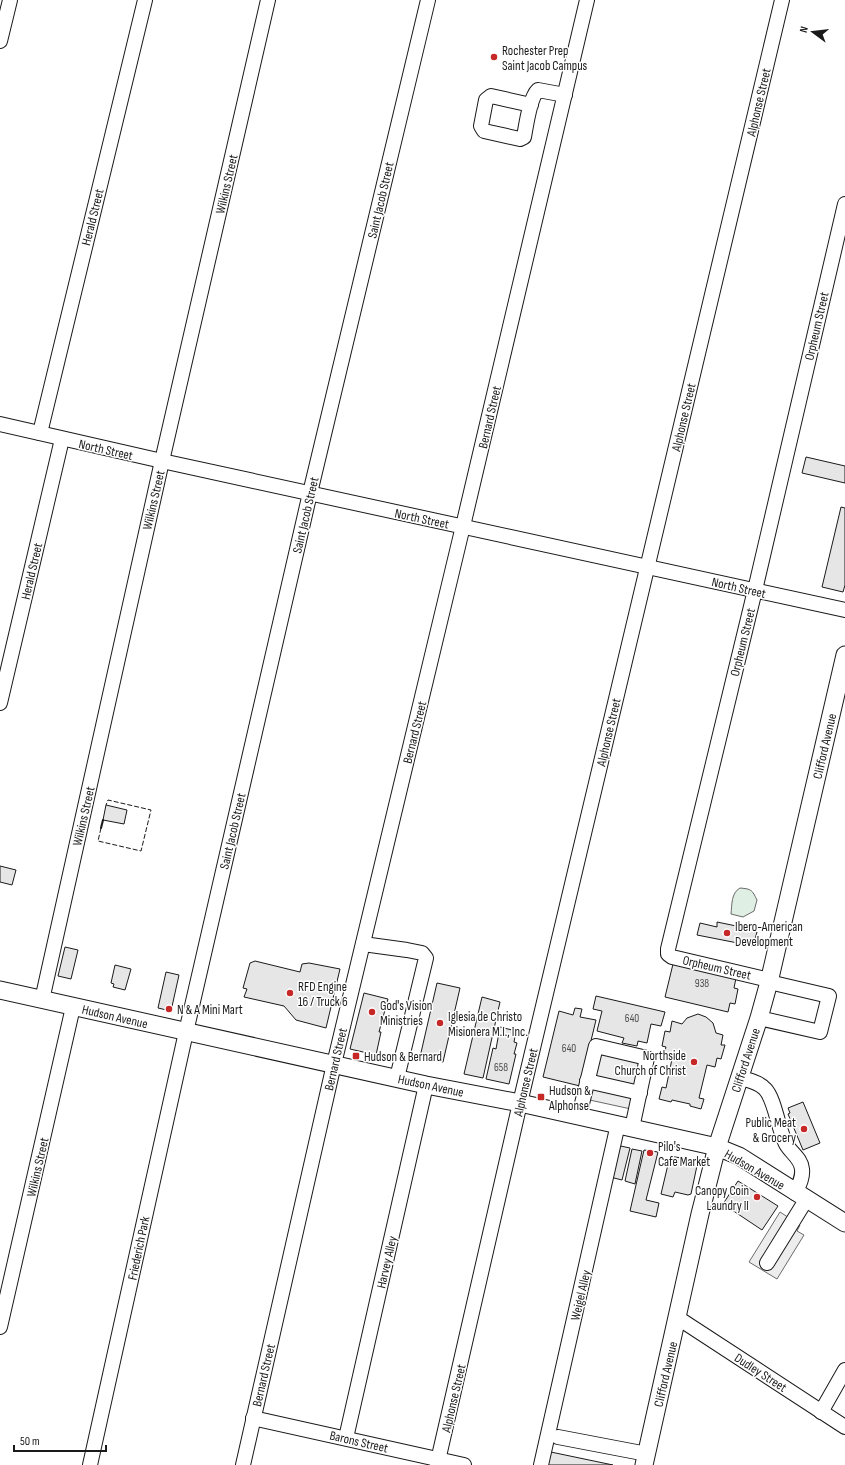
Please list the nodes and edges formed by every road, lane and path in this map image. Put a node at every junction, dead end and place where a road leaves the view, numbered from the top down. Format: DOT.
graph roads {
  1 [pos="10,0"];
  2 [pos="145,0"];
  3 [pos="268,0"];
  4 [pos="428,0"];
  5 [pos="587,0"];
  6 [pos="782,0"];
  7 [pos="0,41"];
  8 [pos="565,95"];
  9 [pos="531,105"];
  10 [pos="845,204"];
  11 [pos="0,424"];
  12 [pos="40,433"];
  13 [pos="62,439"];
  14 [pos="162,461"];
  15 [pos="310,494"];
  16 [pos="463,526"];
  17 [pos="648,566"];
  18 [pos="755,590"];
  19 [pos="845,610"];
  20 [pos="845,655"];
  21 [pos="841,689"];
  22 [pos="0,703"];
  23 [pos="362,944"];
  24 [pos="769,981"];
  25 [pos="0,990"];
  26 [pos="42,1000"];
  27 [pos="74,1007"];
  28 [pos="759,1018"];
  29 [pos="186,1032"];
  30 [pos="334,1064"];
  31 [pos="397,1078"];
  32 [pos="740,1078"];
  33 [pos="587,1081"];
  34 [pos="426,1085"];
  35 [pos="640,1093"];
  36 [pos="520,1103"];
  37 [pos="579,1116"];
  38 [pos="625,1126"];
  39 [pos="717,1147"];
  40 [pos="801,1196"];
  41 [pos="845,1224"];
  42 [pos="767,1263"];
  43 [pos="678,1318"];
  44 [pos="0,1327"];
  45 [pos="845,1370"];
  46 [pos="821,1412"];
  47 [pos="253,1418"];
  48 [pos="845,1427"];
  49 [pos="558,1437"];
  50 [pos="346,1438"];
  51 [pos="646,1460"];
  52 [pos="438,1462"];
  53 [pos="90,1465"];
  54 [pos="243,1465"];
  55 [pos="464,1465"];
  56 [pos="541,1465"];
  1 -- 7 [label="street"];
  2 -- 12 [label="street, Herald Street"];
  3 -- 14 [label="street, Wilkins Street"];
  4 -- 15 [label="street, Saint Jacob Street"];
  5 -- 8 [label="street, Bernard Street"];
  6 -- 17 [label="street, Alphonse Street"];
  8 -- 9 [label="street"];
  8 -- 16 [label="street, Bernard Street"];
  10 -- 18 [label="street, Orpheum Street"];
  11 -- 12 [label="street, North Street"];
  12 -- 13 [label="street, North Street"];
  13 -- 14 [label="street, North Street"];
  13 -- 22 [label="street, Herald Street"];
  14 -- 15 [label="street, North Street"];
  14 -- 26 [label="street, Wilkins Street"];
  15 -- 16 [label="street, North Street"];
  15 -- 29 [label="street, Saint Jacob Street"];
  16 -- 17 [label="street, North Street"];
  16 -- 23 [label="street, Bernard Street"];
  17 -- 18 [label="street, North Street"];
  17 -- 36 [label="street, Alphonse Street"];
  18 -- 19 [label="street, North Street"];
  18 -- 24 [label="street, Orpheum Street"];
  20 -- 21 [label="main road, Clifford Avenue"];
  21 -- 24 [label="main road, Clifford Avenue"];
  23 -- 30 [label="street, Bernard Street"];
  23 -- 31 [label="street"];
  24 -- 28 [label="main road, Clifford Avenue"];
  24 -- 28 [label="street"];
  25 -- 26 [label="main road, Hudson Avenue"];
  26 -- 27 [label="main road, Hudson Avenue"];
  27 -- 29 [label="main road, Hudson Avenue"];
  27 -- 44 [label="street, Wilkins Street"];
  28 -- 32 [label="main road, Clifford Avenue"];
  29 -- 30 [label="main road, Hudson Avenue"];
  29 -- 53 [label="street, Friederich Park"];
  30 -- 31 [label="main road, Hudson Avenue"];
  30 -- 47 [label="street, Bernard Street"];
  31 -- 34 [label="main road, Hudson Avenue"];
  32 -- 39 [label="main road, Clifford Avenue"];
  32 -- 40 [label="street"];
  33 -- 35 [label="street"];
  33 -- 35 [label="street, Weigel Alley"];
  33 -- 37 [label="street"];
  34 -- 36 [label="main road, Hudson Avenue"];
  34 -- 50 [label="street, Harvey Alley"];
  35 -- 38 [label="street, Weigel Alley"];
  36 -- 37 [label="main road, Hudson Avenue"];
  36 -- 52 [label="street, Alphonse Street"];
  37 -- 38 [label="main road, Hudson Avenue"];
  38 -- 39 [label="main road, Hudson Avenue"];
  38 -- 56 [label="street, Weigel Alley"];
  39 -- 40 [label="main road, Hudson Avenue"];
  39 -- 43 [label="main road, Clifford Avenue"];
  40 -- 41 [label="main road, Hudson Avenue"];
  40 -- 42 [label="street"];
  43 -- 46 [label="street, Dudley Street"];
  43 -- 51 [label="main road, Clifford Avenue"];
  45 -- 46 [label="street"];
  46 -- 48 [label="street, Dudley Street"];
  47 -- 50 [label="street, Barons Street"];
  47 -- 54 [label="street, Bernard Street"];
  49 -- 51 [label="street"];
  50 -- 52 [label="street, Barons Street"];
  52 -- 55 [label="street, Barons Street"];
}
